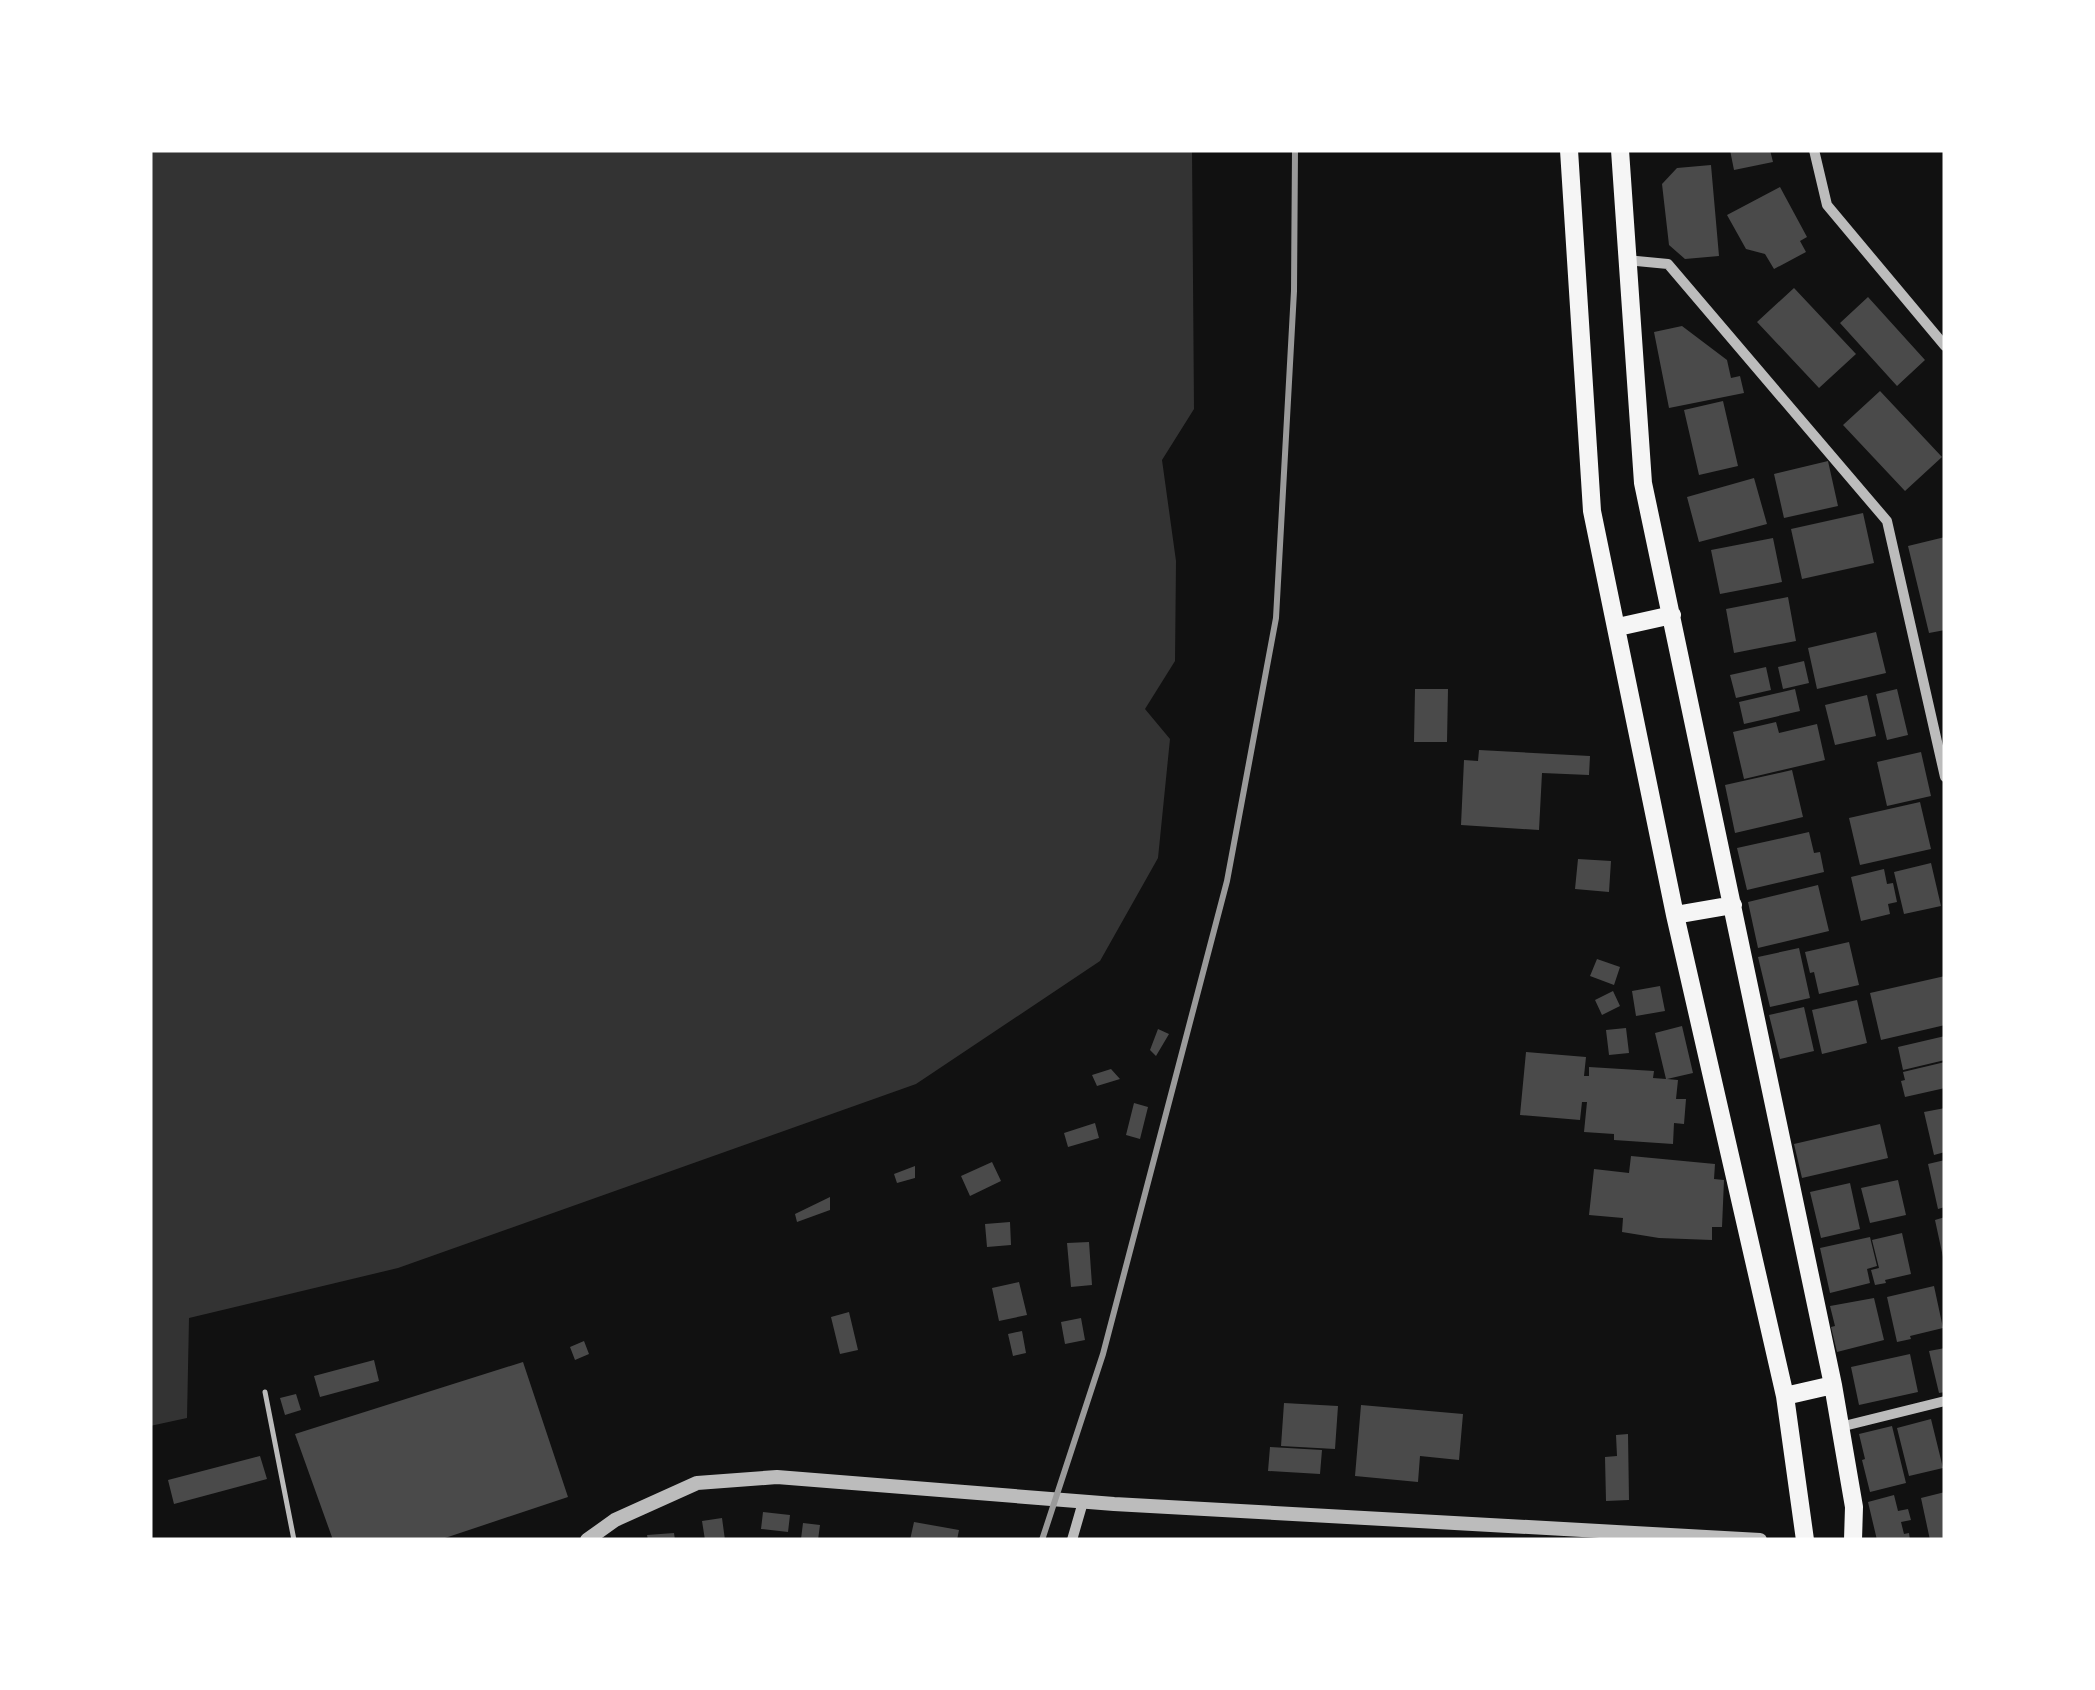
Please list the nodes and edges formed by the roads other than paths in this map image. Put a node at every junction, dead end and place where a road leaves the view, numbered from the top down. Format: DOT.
graph roads {
  1 [pos="1569,150"];
  2 [pos="1620,150"];
  3 [pos="1814,150"];
  4 [pos="1626,260"];
  5 [pos="1945,346"];
  6 [pos="1672,615"];
  7 [pos="1618,627"];
  8 [pos="1945,778"];
  9 [pos="1733,905"];
  10 [pos="1674,915"];
  11 [pos="1833,1384"];
  12 [pos="265,1392"];
  13 [pos="1785,1396"];
  14 [pos="1945,1401"];
  15 [pos="1840,1427"];
  16 [pos="1083,1502"];
  17 [pos="1655,1537"];
  18 [pos="294,1540"];
  19 [pos="588,1540"];
  20 [pos="1072,1540"];
  21 [pos="1760,1540"];
  22 [pos="1805,1540"];
  23 [pos="1853,1540"];
  1 -- 7 [label="main road"];
  2 -- 4 [label="main road"];
  3 -- 5 [label="street"];
  4 -- 6 [label="main road"];
  4 -- 8 [label="street"];
  6 -- 7 [label="main road"];
  6 -- 9 [label="main road"];
  7 -- 10 [label="main road"];
  9 -- 10 [label="main road"];
  9 -- 11 [label="main road"];
  10 -- 13 [label="main road"];
  11 -- 13 [label="main road"];
  11 -- 15 [label="main road"];
  12 -- 18 [label="lane"];
  13 -- 22 [label="main road"];
  14 -- 15 [label="street"];
  15 -- 23 [label="main road"];
  16 -- 17 [label="street"];
  16 -- 19 [label="street"];
  16 -- 20 [label="street"];
  17 -- 21 [label="street"];
}
